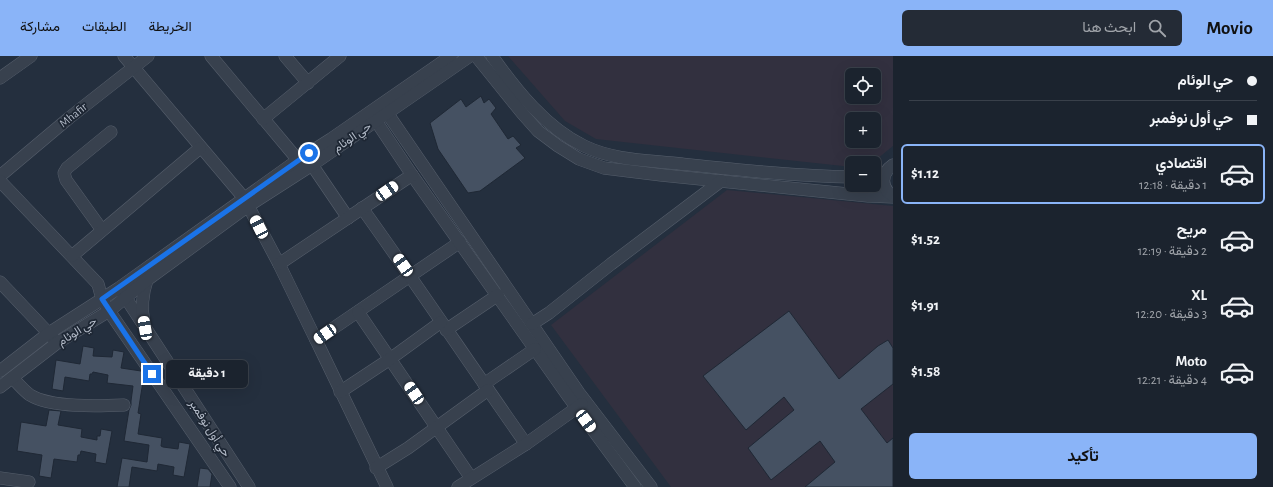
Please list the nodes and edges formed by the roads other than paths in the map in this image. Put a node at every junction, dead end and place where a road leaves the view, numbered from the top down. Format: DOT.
graph roads {
  1 [pos="31,56"];
  2 [pos="124,56"];
  3 [pos="148,56"];
  4 [pos="211,56"];
  5 [pos="285,56"];
  6 [pos="340,56"];
  7 [pos="451,56"];
  8 [pos="470,56"];
  9 [pos="476,56"];
  10 [pos="492,56"];
  11 [pos="133,68"];
  12 [pos="0,78"];
  13 [pos="308,83"];
  14 [pos="384,109"];
  15 [pos="373,116"];
  16 [pos="263,119"];
  17 [pos="111,132"];
  18 [pos="200,148"];
  19 [pos="298,160"];
  20 [pos="312,165"];
  21 [pos="893,165"];
  22 [pos="881,174"];
  23 [pos="412,175"];
  24 [pos="0,176"];
  25 [pos="845,177"];
  26 [pos="881,177"];
  27 [pos="0,181"];
  28 [pos="721,181"];
  29 [pos="893,197"];
  30 [pos="246,202"];
  31 [pos="362,208"];
  32 [pos="348,218"];
  33 [pos="102,230"];
  34 [pos="460,242"];
  35 [pos="72,256"];
  36 [pos="278,264"];
  37 [pos="411,276"];
  38 [pos="147,280"];
  39 [pos="0,282"];
  40 [pos="98,284"];
  41 [pos="122,293"];
  42 [pos="498,295"];
  43 [pos="102,299"];
  44 [pos="109,311"];
  45 [pos="358,312"];
  46 [pos="532,324"];
  47 [pos="444,326"];
  48 [pos="145,328"];
  49 [pos="53,338"];
  50 [pos="316,340"];
  51 [pos="535,349"];
  52 [pos="390,359"];
  53 [pos="0,371"];
  54 [pos="12,378"];
  55 [pos="0,387"];
  56 [pos="486,387"];
  57 [pos="340,392"];
  58 [pos="124,405"];
  59 [pos="581,405"];
  60 [pos="437,428"];
  61 [pos="526,444"];
  62 [pos="376,468"];
  63 [pos="0,478"];
  64 [pos="471,478"];
  65 [pos="29,482"];
  66 [pos="230,487"];
  67 [pos="249,487"];
  68 [pos="387,487"];
  69 [pos="458,487"];
  70 [pos="635,487"];
  71 [pos="651,487"];
  1 -- 12 [label="street"];
  2 -- 11 [label="street"];
  3 -- 11 [label="street, Mhafir"];
  4 -- 16 [label="street"];
  5 -- 13 [label="street"];
  6 -- 13 [label="street"];
  7 -- 14 [label="street, حي الوئام"];
  8 -- 14 [label="street, حي الوئام"];
  9 -- 28 [label="street"];
  10 -- 25 [label="street"];
  11 -- 18 [label="street"];
  11 -- 24 [label="street, Mhafir"];
  13 -- 16 [label="street"];
  14 -- 15 [label="street, حي الوئام"];
  14 -- 46 [label="street"];
  15 -- 19 [label="street, حي الوئام"];
  15 -- 20 [label="street, حي الوئام"];
  15 -- 23 [label="street"];
  16 -- 19 [label="street"];
  17 -- 33 [label="street"];
  18 -- 30 [label="street"];
  18 -- 33 [label="street"];
  19 -- 30 [label="street, حي الوئام"];
  20 -- 30 [label="street, حي الوئام"];
  20 -- 32 [label="street"];
  21 -- 22 [label="street"];
  23 -- 31 [label="street"];
  23 -- 34 [label="street"];
  26 -- 29 [label="street"];
  27 -- 35 [label="street"];
  28 -- 29 [label="street"];
  28 -- 46 [label="street"];
  30 -- 36 [label="street"];
  30 -- 38 [label="street, حي الوئام"];
  30 -- 41 [label="street, حي الوئام"];
  31 -- 32 [label="street"];
  31 -- 37 [label="street"];
  32 -- 36 [label="street"];
  33 -- 35 [label="street"];
  34 -- 37 [label="street"];
  34 -- 42 [label="street"];
  35 -- 40 [label="street"];
  36 -- 50 [label="street"];
  37 -- 45 [label="street"];
  37 -- 47 [label="street"];
  38 -- 41 [label="street, حي الوئام"];
  38 -- 48 [label="street"];
  39 -- 49 [label="street"];
  40 -- 41 [label="street"];
  40 -- 43 [label="street, حي أول نوفمبر"];
  41 -- 43 [label="street, حي الوئام"];
  41 -- 44 [label="street, حي الوئام"];
  41 -- 48 [label="street, حي أول نوفمبر"];
  42 -- 47 [label="street"];
  42 -- 51 [label="street"];
  43 -- 44 [label="street, حي أول نوفمبر"];
  43 -- 49 [label="street, حي الوئام"];
  44 -- 49 [label="street, حي الوئام"];
  44 -- 66 [label="street, حي أول نوفمبر"];
  45 -- 50 [label="street"];
  45 -- 52 [label="street"];
  46 -- 59 [label="street"];
  47 -- 52 [label="street"];
  47 -- 56 [label="street"];
  48 -- 67 [label="street, حي أول نوفمبر"];
  49 -- 53 [label="street, حي الوئام"];
  49 -- 54 [label="street, حي الوئام"];
  50 -- 57 [label="street"];
  51 -- 56 [label="street"];
  51 -- 59 [label="street"];
  52 -- 57 [label="street"];
  52 -- 60 [label="street"];
  54 -- 55 [label="street, حي الوئام"];
  54 -- 58 [label="street"];
  56 -- 60 [label="street"];
  56 -- 61 [label="street"];
  57 -- 62 [label="street"];
  59 -- 61 [label="street"];
  59 -- 70 [label="street"];
  59 -- 71 [label="street"];
  60 -- 62 [label="street"];
  60 -- 64 [label="street"];
  61 -- 64 [label="street"];
  62 -- 68 [label="street"];
  63 -- 65 [label="street"];
  64 -- 69 [label="street"];
}
